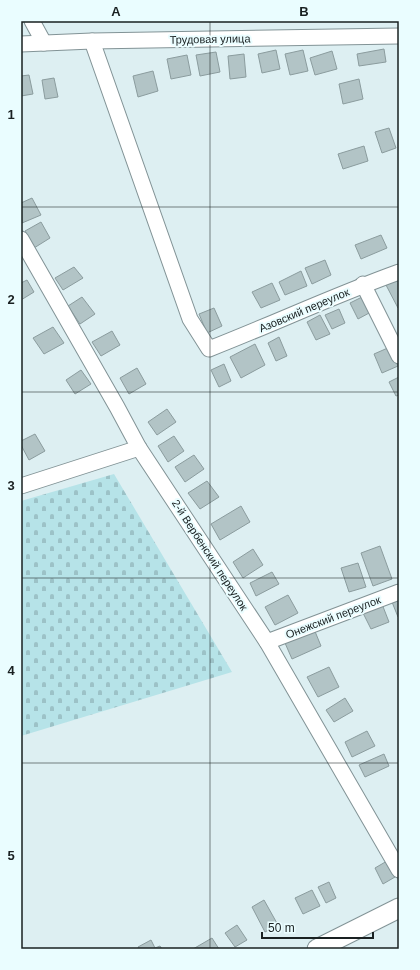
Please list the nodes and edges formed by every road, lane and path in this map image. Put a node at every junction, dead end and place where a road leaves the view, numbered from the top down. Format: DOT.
graph roads {
  1 [pos="32,21"];
  2 [pos="399,36"];
  3 [pos="92,41"];
  4 [pos="44,43"];
  5 [pos="21,44"];
  6 [pos="21,239"];
  7 [pos="399,272"];
  8 [pos="363,284"];
  9 [pos="399,356"];
  10 [pos="139,448"];
  11 [pos="21,486"];
  12 [pos="399,592"];
  13 [pos="267,642"];
  14 [pos="399,870"];
  15 [pos="399,908"];
  16 [pos="317,949"];
  1 -- 4 [label="street"];
  2 -- 3 [label="street, Трудовая улица"];
  3 -- 4 [label="street, Трудовая улица"];
  3 -- 8 [label="street, Азовский переулок"];
  4 -- 5 [label="street, Трудовая улица"];
  6 -- 10 [label="street, 2-й Вербенский переулок"];
  7 -- 8 [label="street, Азовский переулок"];
  8 -- 9 [label="street"];
  10 -- 11 [label="street"];
  10 -- 13 [label="street, 2-й Вербенский переулок"];
  12 -- 13 [label="street, Онежский переулок"];
  13 -- 14 [label="street, 2-й Вербенский переулок"];
  15 -- 16 [label="main road"];
}
